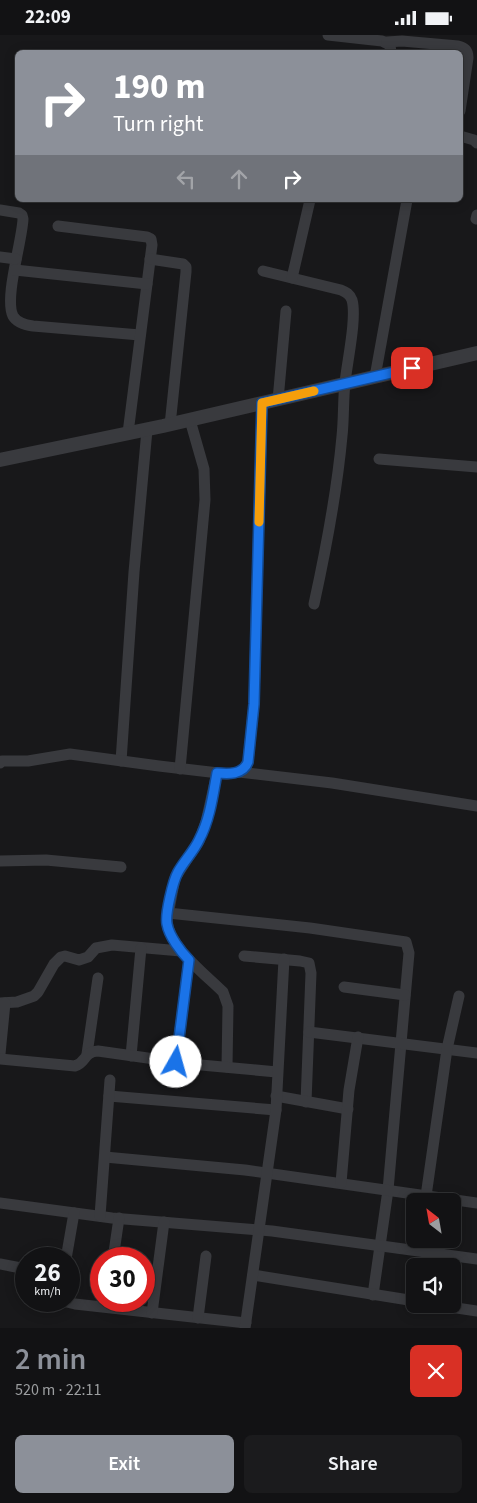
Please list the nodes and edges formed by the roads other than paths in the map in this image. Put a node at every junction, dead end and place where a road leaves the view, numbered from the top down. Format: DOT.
graph roads {
  1 [pos="328,35"];
  2 [pos="389,47"];
  3 [pos="463,91"];
  4 [pos="463,137"];
  5 [pos="477,143"];
  6 [pos="310,202"];
  7 [pos="407,202"];
  8 [pos="0,210"];
  9 [pos="58,226"];
  10 [pos="0,257"];
  11 [pos="150,259"];
  12 [pos="15,264"];
  13 [pos="263,271"];
  14 [pos="292,278"];
  15 [pos="147,284"];
  16 [pos="286,311"];
  17 [pos="140,335"];
  18 [pos="477,353"];
  19 [pos="375,377"];
  20 [pos="344,384"];
  21 [pos="278,399"];
  22 [pos="262,403"];
  23 [pos="190,420"];
  24 [pos="170,425"];
  25 [pos="147,430"];
  26 [pos="128,433"];
  27 [pos="379,459"];
  28 [pos="0,460"];
  29 [pos="477,467"];
  30 [pos="314,604"];
  31 [pos="121,761"];
  32 [pos="1,762"];
  33 [pos="180,769"];
  34 [pos="239,772"];
  35 [pos="217,773"];
  36 [pos="477,806"];
  37 [pos="0,861"];
  38 [pos="121,867"];
  39 [pos="168,913"];
  40 [pos="141,948"];
  41 [pos="185,956"];
  42 [pos="244,956"];
  43 [pos="284,959"];
  44 [pos="98,978"];
  45 [pos="344,987"];
  46 [pos="405,995"];
  47 [pos="459,996"];
  48 [pos="3,1003"];
  49 [pos="309,1032"];
  50 [pos="358,1037"];
  51 [pos="401,1044"];
  52 [pos="447,1049"];
  53 [pos="477,1053"];
  54 [pos="0,1054"];
  55 [pos="87,1054"];
  56 [pos="131,1056"];
  57 [pos="0,1059"];
  58 [pos="176,1062"];
  59 [pos="227,1067"];
  60 [pos="277,1072"];
  61 [pos="110,1080"];
  62 [pos="109,1096"];
  63 [pos="276,1096"];
  64 [pos="306,1102"];
  65 [pos="348,1109"];
  66 [pos="276,1110"];
  67 [pos="105,1157"];
  68 [pos="266,1173"];
  69 [pos="341,1183"];
  70 [pos="388,1190"];
  71 [pos="407,1193"];
  72 [pos="426,1193"];
  73 [pos="461,1201"];
  74 [pos="0,1203"];
  75 [pos="477,1203"];
  76 [pos="74,1213"];
  77 [pos="100,1216"];
  78 [pos="119,1218"];
  79 [pos="164,1222"];
  80 [pos="259,1230"];
  81 [pos="379,1245"];
  82 [pos="68,1247"];
  83 [pos="115,1247"];
  84 [pos="206,1257"];
  85 [pos="477,1259"];
  86 [pos="0,1264"];
  87 [pos="15,1267"];
  88 [pos="252,1275"];
  89 [pos="373,1295"];
  90 [pos="406,1300"];
  91 [pos="461,1309"];
  92 [pos="477,1311"];
  93 [pos="147,1312"];
  94 [pos="152,1313"];
  95 [pos="198,1318"];
  96 [pos="245,1326"];
  1 -- 2 [label="street"];
  2 -- 3 [label="street"];
  4 -- 5 [label="street"];
  6 -- 14 [label="street"];
  7 -- 19 [label="street"];
  8 -- 12 [label="street"];
  9 -- 11 [label="street"];
  10 -- 12 [label="street"];
  11 -- 15 [label="street"];
  11 -- 24 [label="street"];
  12 -- 15 [label="street"];
  12 -- 17 [label="street"];
  13 -- 14 [label="street"];
  14 -- 20 [label="street"];
  15 -- 17 [label="street"];
  16 -- 21 [label="street"];
  17 -- 26 [label="street"];
  18 -- 19 [label="street"];
  19 -- 20 [label="street"];
  20 -- 21 [label="street"];
  20 -- 30 [label="street"];
  21 -- 22 [label="street"];
  22 -- 23 [label="street"];
  22 -- 34 [label="street"];
  23 -- 24 [label="street"];
  23 -- 33 [label="street"];
  24 -- 25 [label="street"];
  25 -- 26 [label="street"];
  25 -- 31 [label="street"];
  26 -- 28 [label="street"];
  27 -- 29 [label="street"];
  31 -- 32 [label="street"];
  31 -- 33 [label="street"];
  33 -- 35 [label="street"];
  34 -- 35 [label="street"];
  34 -- 36 [label="street"];
  35 -- 39 [label="street"];
  37 -- 38 [label="street"];
  39 -- 41 [label="street"];
  39 -- 46 [label="street"];
  40 -- 41 [label="street"];
  40 -- 48 [label="street"];
  40 -- 56 [label="street"];
  41 -- 58 [label="street"];
  41 -- 59 [label="street"];
  42 -- 43 [label="street"];
  43 -- 49 [label="street"];
  43 -- 60 [label="street"];
  44 -- 55 [label="street"];
  45 -- 46 [label="street"];
  46 -- 51 [label="street"];
  47 -- 52 [label="street"];
  48 -- 54 [label="street"];
  49 -- 50 [label="street"];
  49 -- 64 [label="street"];
  50 -- 51 [label="street"];
  50 -- 65 [label="street"];
  51 -- 52 [label="street"];
  51 -- 70 [label="street"];
  52 -- 53 [label="street"];
  52 -- 72 [label="street"];
  55 -- 56 [label="street"];
  55 -- 57 [label="street"];
  56 -- 58 [label="street"];
  58 -- 59 [label="street"];
  59 -- 60 [label="street"];
  60 -- 63 [label="street"];
  61 -- 62 [label="street"];
  62 -- 66 [label="street"];
  62 -- 67 [label="street"];
  63 -- 64 [label="street"];
  63 -- 66 [label="street"];
  64 -- 65 [label="street"];
  65 -- 69 [label="street"];
  66 -- 68 [label="street"];
  67 -- 68 [label="street"];
  67 -- 77 [label="street"];
  68 -- 69 [label="street"];
  68 -- 80 [label="street"];
  69 -- 70 [label="street"];
  70 -- 71 [label="street"];
  70 -- 81 [label="street"];
  73 -- 75 [label="street"];
  74 -- 76 [label="street"];
  76 -- 77 [label="street"];
  76 -- 82 [label="street"];
  77 -- 78 [label="street"];
  78 -- 79 [label="street"];
  78 -- 83 [label="street"];
  79 -- 80 [label="street"];
  79 -- 94 [label="street"];
  80 -- 81 [label="street"];
  80 -- 88 [label="street"];
  81 -- 85 [label="street"];
  81 -- 89 [label="street"];
  84 -- 95 [label="street"];
  86 -- 87 [label="street"];
  88 -- 89 [label="street"];
  88 -- 96 [label="street"];
  89 -- 90 [label="street"];
  91 -- 92 [label="street"];
  93 -- 94 [label="street"];
  94 -- 95 [label="street"];
  95 -- 96 [label="street"];
}
